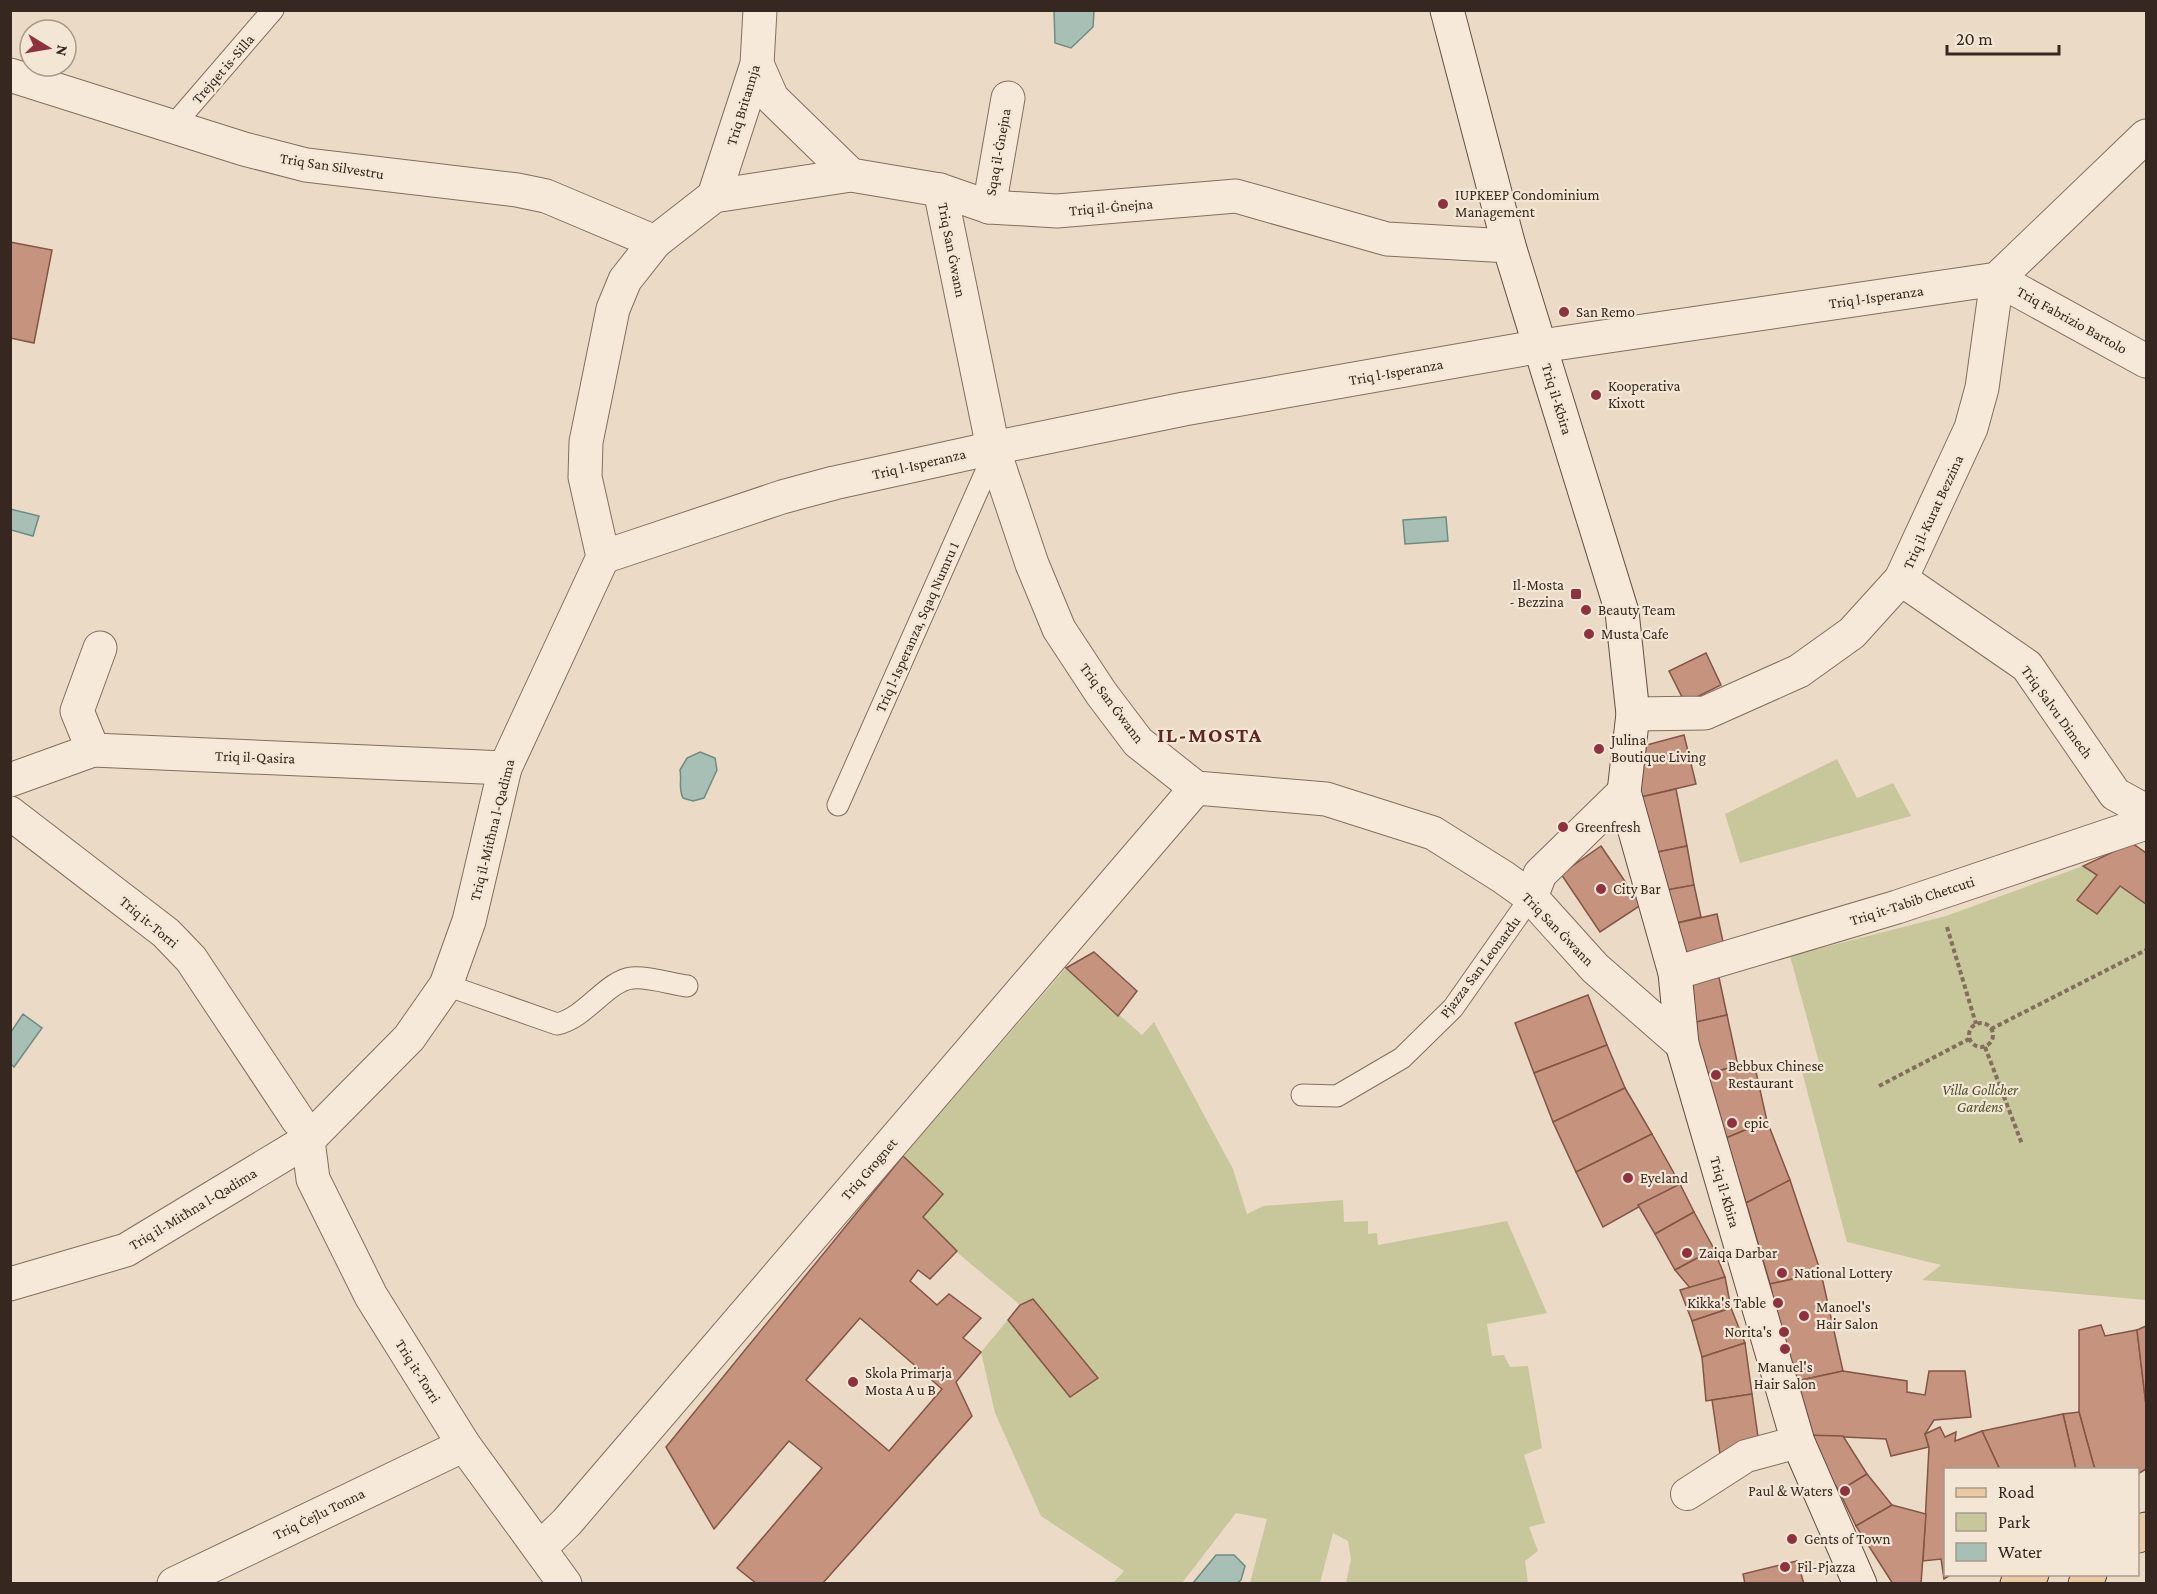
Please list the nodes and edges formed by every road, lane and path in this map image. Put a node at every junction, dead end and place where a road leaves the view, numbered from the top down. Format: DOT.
graph roads {
  1 [pos="273,10"];
  2 [pos="760,10"];
  3 [pos="1447,10"];
  4 [pos="757,64"];
  5 [pos="10,75"];
  6 [pos="1008,98"];
  7 [pos="172,127"];
  8 [pos="2146,136"];
  9 [pos="851,175"];
  10 [pos="940,190"];
  11 [pos="714,196"];
  12 [pos="989,207"];
  13 [pos="655,242"];
  14 [pos="1509,246"];
  15 [pos="1997,279"];
  16 [pos="1540,346"];
  17 [pos="2146,361"];
  18 [pos="993,448"];
  19 [pos="603,557"];
  20 [pos="1901,579"];
  21 [pos="100,648"];
  22 [pos="1633,714"];
  23 [pos="93,750"];
  24 [pos="505,768"];
  25 [pos="10,780"];
  26 [pos="1196,788"];
  27 [pos="1624,792"];
  28 [pos="838,805"];
  29 [pos="2146,811"];
  30 [pos="10,813"];
  31 [pos="2146,823"];
  32 [pos="1531,897"];
  33 [pos="1944,920"];
  34 [pos="2146,950"];
  35 [pos="1675,973"];
  36 [pos="446,985"];
  37 [pos="687,986"];
  38 [pos="1976,1024"];
  39 [pos="1991,1029"];
  40 [pos="1969,1039"];
  41 [pos="1682,1044"];
  42 [pos="1985,1047"];
  43 [pos="1879,1086"];
  44 [pos="1302,1095"];
  45 [pos="303,1130"];
  46 [pos="2022,1144"];
  47 [pos="10,1284"];
  48 [pos="1798,1442"];
  49 [pos="464,1445"];
  50 [pos="1687,1494"];
  51 [pos="540,1548"];
  52 [pos="2030,1576"];
  53 [pos="174,1584"];
  54 [pos="565,1584"];
  55 [pos="1860,1584"];
  56 [pos="2017,1584"];
  1 -- 7 [label="lane, Trejqet is-Silla"];
  2 -- 4 [label="street, Triq Britannja"];
  3 -- 14 [label="street, Triq il-Kbira"];
  4 -- 9 [label="street"];
  4 -- 11 [label="street, Triq Britannja"];
  5 -- 7 [label="street, Triq San Silvestru"];
  6 -- 12 [label="street, Sqaq il-Ġnejna"];
  7 -- 13 [label="street, Triq San Silvestru"];
  8 -- 15 [label="street"];
  9 -- 10 [label="street, Triq il-Ġnejna"];
  9 -- 11 [label="street, Triq il-Ġnejna"];
  10 -- 12 [label="street, Triq il-Ġnejna"];
  10 -- 18 [label="street, Triq San Ġwann"];
  11 -- 13 [label="street"];
  12 -- 14 [label="street, Triq il-Ġnejna"];
  13 -- 19 [label="street"];
  14 -- 16 [label="street, Triq il-Kbira"];
  15 -- 16 [label="street, Triq l-Isperanza"];
  15 -- 17 [label="street, Triq Fabrizio Bartolo"];
  15 -- 20 [label="street, Triq il-Kurat Bezzina"];
  16 -- 18 [label="street, Triq l-Isperanza"];
  16 -- 22 [label="street, Triq il-Kbira"];
  18 -- 19 [label="street, Triq l-Isperanza"];
  18 -- 26 [label="street, Triq San Ġwann"];
  18 -- 28 [label="lane, Triq l-Isperanza, Sqaq Numru 1"];
  19 -- 24 [label="street, Triq il-Mitħna l-Qadima"];
  20 -- 22 [label="street, Triq il-Kurat Bezzina"];
  20 -- 29 [label="street, Triq Salvu Dimech"];
  21 -- 23 [label="street"];
  22 -- 27 [label="street, Triq il-Kbira"];
  23 -- 24 [label="street, Triq il-Qasira"];
  23 -- 25 [label="street, Triq il-Qasira"];
  24 -- 36 [label="street, Triq il-Mitħna l-Qadima"];
  26 -- 32 [label="street, Triq San Ġwann"];
  26 -- 51 [label="street, Triq Grognet"];
  27 -- 32 [label="street"];
  27 -- 35 [label="street, Triq il-Kbira"];
  30 -- 45 [label="street, Triq it-Torri"];
  31 -- 35 [label="street, Triq it-Tabib Chetcuti"];
  32 -- 41 [label="street, Triq San Ġwann"];
  32 -- 44 [label="lane, Pjazza San Leonardu"];
  33 -- 38 [label="path"];
  34 -- 39 [label="path"];
  35 -- 41 [label="street, Triq il-Kbira"];
  36 -- 37 [label="lane"];
  36 -- 45 [label="street, Triq il-Mitħna l-Qadima"];
  38 -- 39 [label="path"];
  38 -- 40 [label="path"];
  39 -- 42 [label="path"];
  40 -- 42 [label="path"];
  40 -- 43 [label="path"];
  41 -- 48 [label="street, Triq il-Kbira"];
  42 -- 46 [label="path"];
  45 -- 47 [label="street, Triq il-Mitħna l-Qadima"];
  45 -- 49 [label="street, Triq it-Torri"];
  48 -- 50 [label="street"];
  48 -- 55 [label="street, Triq il-Kbira"];
  49 -- 51 [label="street, Triq it-Torri"];
  49 -- 53 [label="street, Triq Ċejlu Tonna"];
  51 -- 54 [label="street, Triq it-Torri"];
  52 -- 56 [label="main road"];
}
